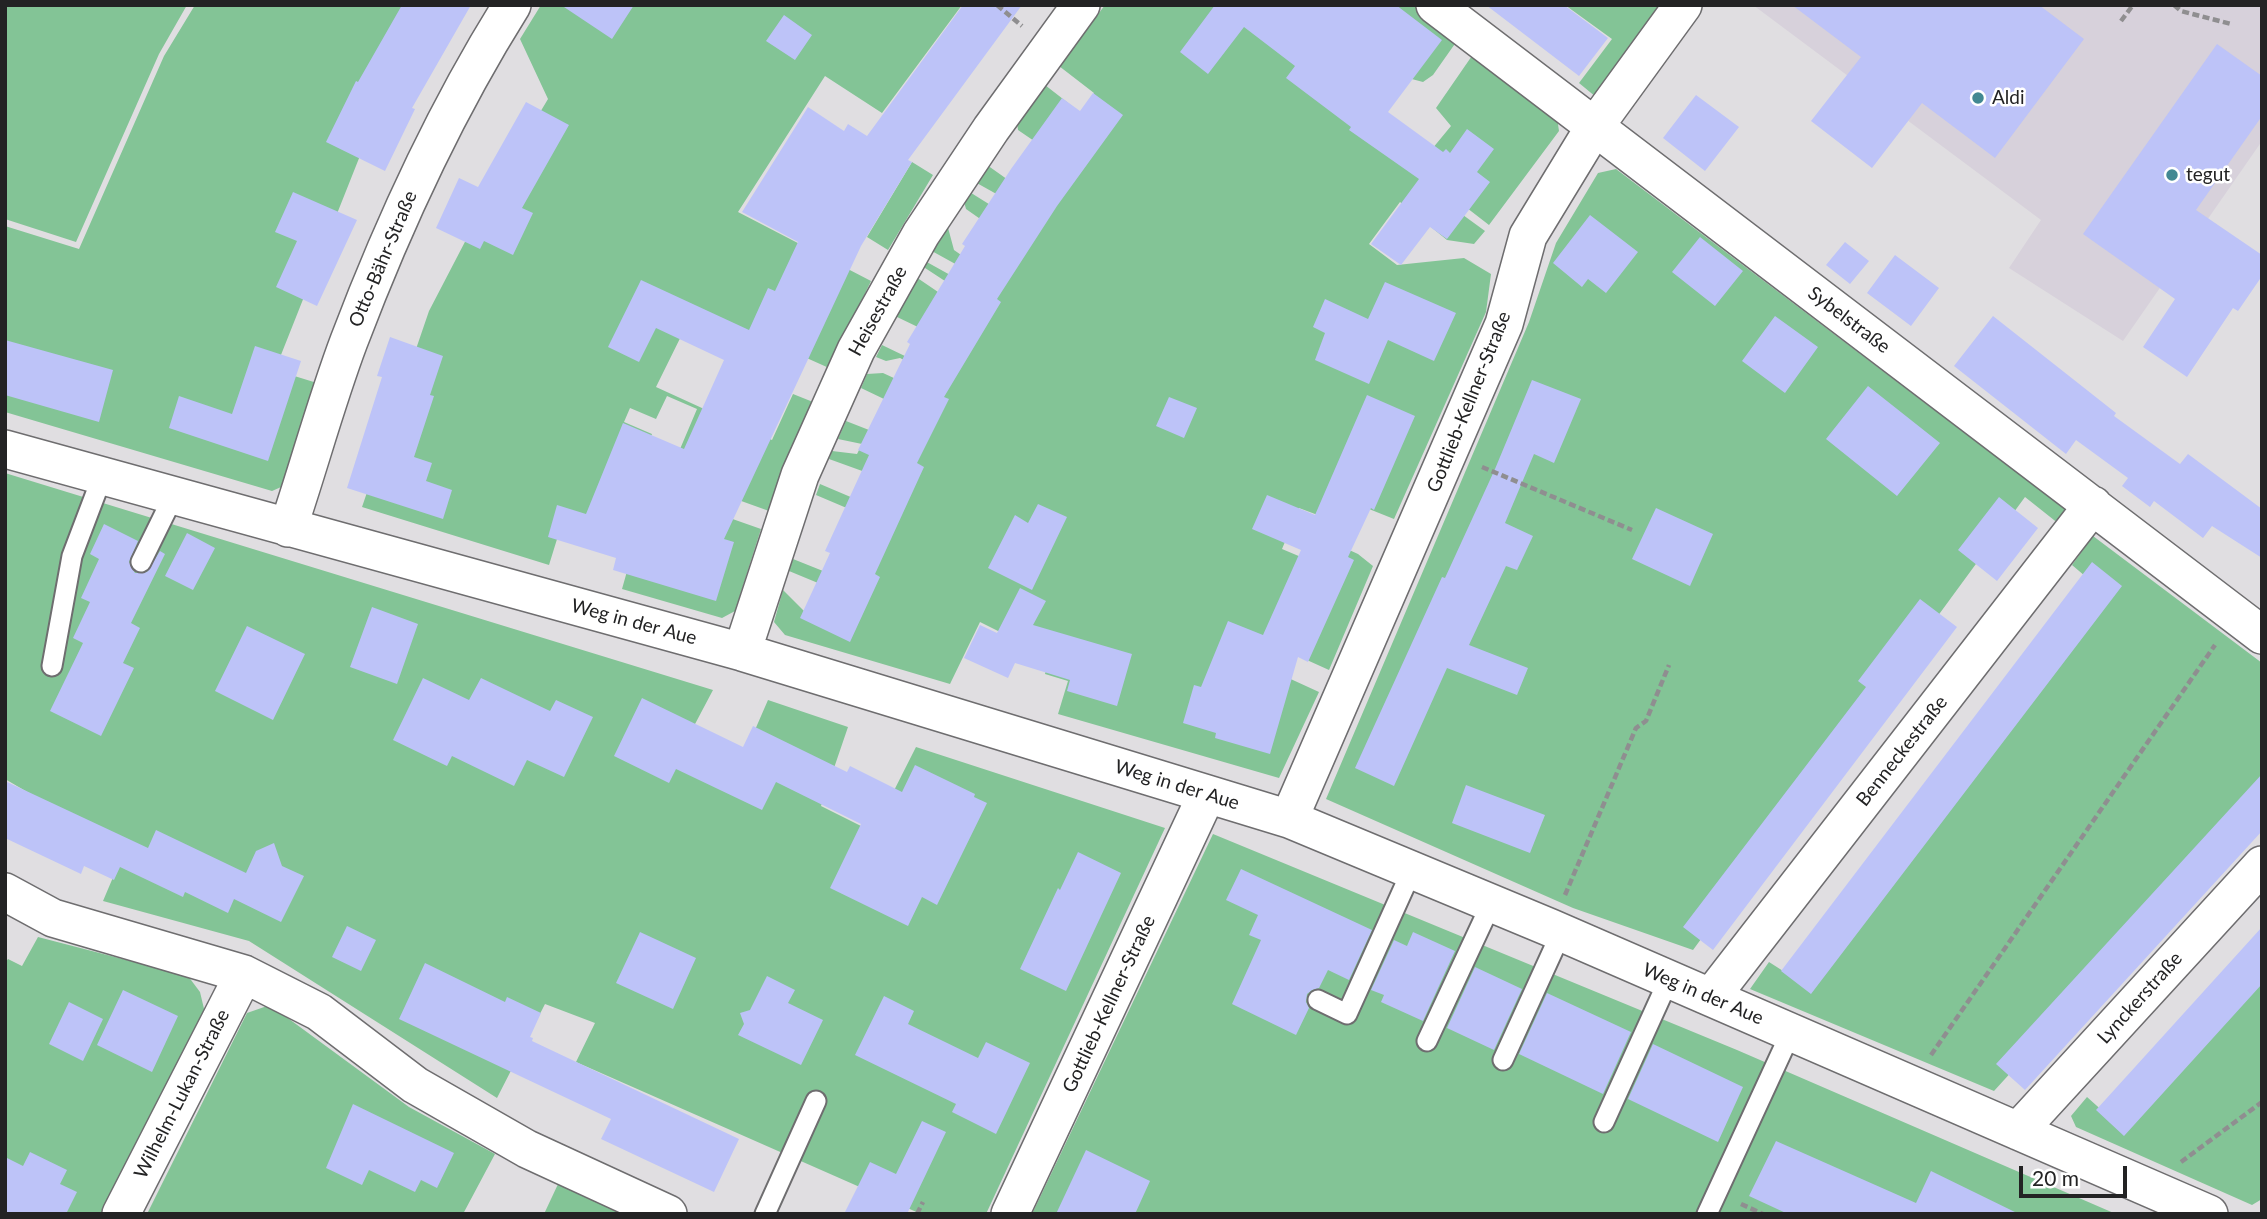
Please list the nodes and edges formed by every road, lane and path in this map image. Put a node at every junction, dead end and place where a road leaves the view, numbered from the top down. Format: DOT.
graph roads {
  1 [pos="512,5"];
  2 [pos="1082,5"];
  3 [pos="1435,5"];
  4 [pos="1683,5"];
  5 [pos="2133,5"];
  6 [pos="2174,5"];
  7 [pos="2121,21"];
  8 [pos="2231,24"];
  9 [pos="1595,126"];
  10 [pos="5,449"];
  11 [pos="1476,465"];
  12 [pos="102,477"];
  13 [pos="173,497"];
  14 [pos="2093,505"];
  15 [pos="288,528"];
  16 [pos="1632,530"];
  17 [pos="141,562"];
  18 [pos="2249,625"];
  19 [pos="742,652"];
  20 [pos="1669,665"];
  21 [pos="52,666"];
  22 [pos="1207,794"];
  23 [pos="1289,819"];
  24 [pos="2262,865"];
  25 [pos="1412,870"];
  26 [pos="5,892"];
  27 [pos="1491,904"];
  28 [pos="1556,930"];
  29 [pos="244,974"];
  30 [pos="1669,979"];
  31 [pos="1711,997"];
  32 [pos="1318,1000"];
  33 [pos="1949,1029"];
  34 [pos="1791,1032"];
  35 [pos="1427,1041"];
  36 [pos="1503,1060"];
  37 [pos="816,1101"];
  38 [pos="2262,1102"];
  39 [pos="1604,1122"];
  40 [pos="2018,1131"];
  41 [pos="2146,1188"];
  42 [pos="923,1202"];
  43 [pos="121,1214"];
  44 [pos="668,1214"];
  45 [pos="765,1214"];
  46 [pos="917,1214"];
  47 [pos="1010,1214"];
  48 [pos="1707,1214"];
  49 [pos="2209,1214"];
  1 -- 15 [label="street, Otto-Bähr-Straße"];
  2 -- 19 [label="street, Heisestraße"];
  3 -- 9 [label="street, Sybelstraße"];
  4 -- 9 [label="street, Gottlieb-Kellner-Straße"];
  5 -- 7 [label="path"];
  6 -- 8 [label="path"];
  9 -- 14 [label="street, Sybelstraße"];
  9 -- 23 [label="street, Gottlieb-Kellner-Straße"];
  10 -- 12 [label="street, Weg in der Aue"];
  11 -- 16 [label="path"];
  12 -- 13 [label="street, Weg in der Aue"];
  12 -- 21 [label="lane"];
  13 -- 15 [label="street, Weg in der Aue"];
  13 -- 17 [label="lane"];
  14 -- 18 [label="street, Sybelstraße"];
  14 -- 31 [label="street, Benneckestraße"];
  15 -- 19 [label="street, Weg in der Aue"];
  18 -- 33 [label="path"];
  19 -- 22 [label="street, Weg in der Aue"];
  20 -- 28 [label="path"];
  22 -- 23 [label="street, Weg in der Aue"];
  22 -- 47 [label="street, Gottlieb-Kellner-Straße"];
  23 -- 25 [label="street, Weg in der Aue"];
  24 -- 40 [label="street, Lynckerstraße"];
  25 -- 27 [label="street, Weg in der Aue"];
  25 -- 32 [label="lane"];
  26 -- 29 [label="street"];
  27 -- 28 [label="street, Weg in der Aue"];
  27 -- 35 [label="lane"];
  28 -- 30 [label="street, Weg in der Aue"];
  28 -- 36 [label="lane"];
  29 -- 43 [label="street, Wilhelm-Lukan-Straße"];
  29 -- 44 [label="street"];
  30 -- 31 [label="street, Weg in der Aue"];
  30 -- 39 [label="lane"];
  31 -- 34 [label="street, Weg in der Aue"];
  34 -- 40 [label="street, Weg in der Aue"];
  34 -- 48 [label="lane"];
  37 -- 45 [label="lane"];
  38 -- 41 [label="path"];
  40 -- 41 [label="street, Weg in der Aue"];
  41 -- 49 [label="street, Weg in der Aue"];
  42 -- 46 [label="path"];
}
